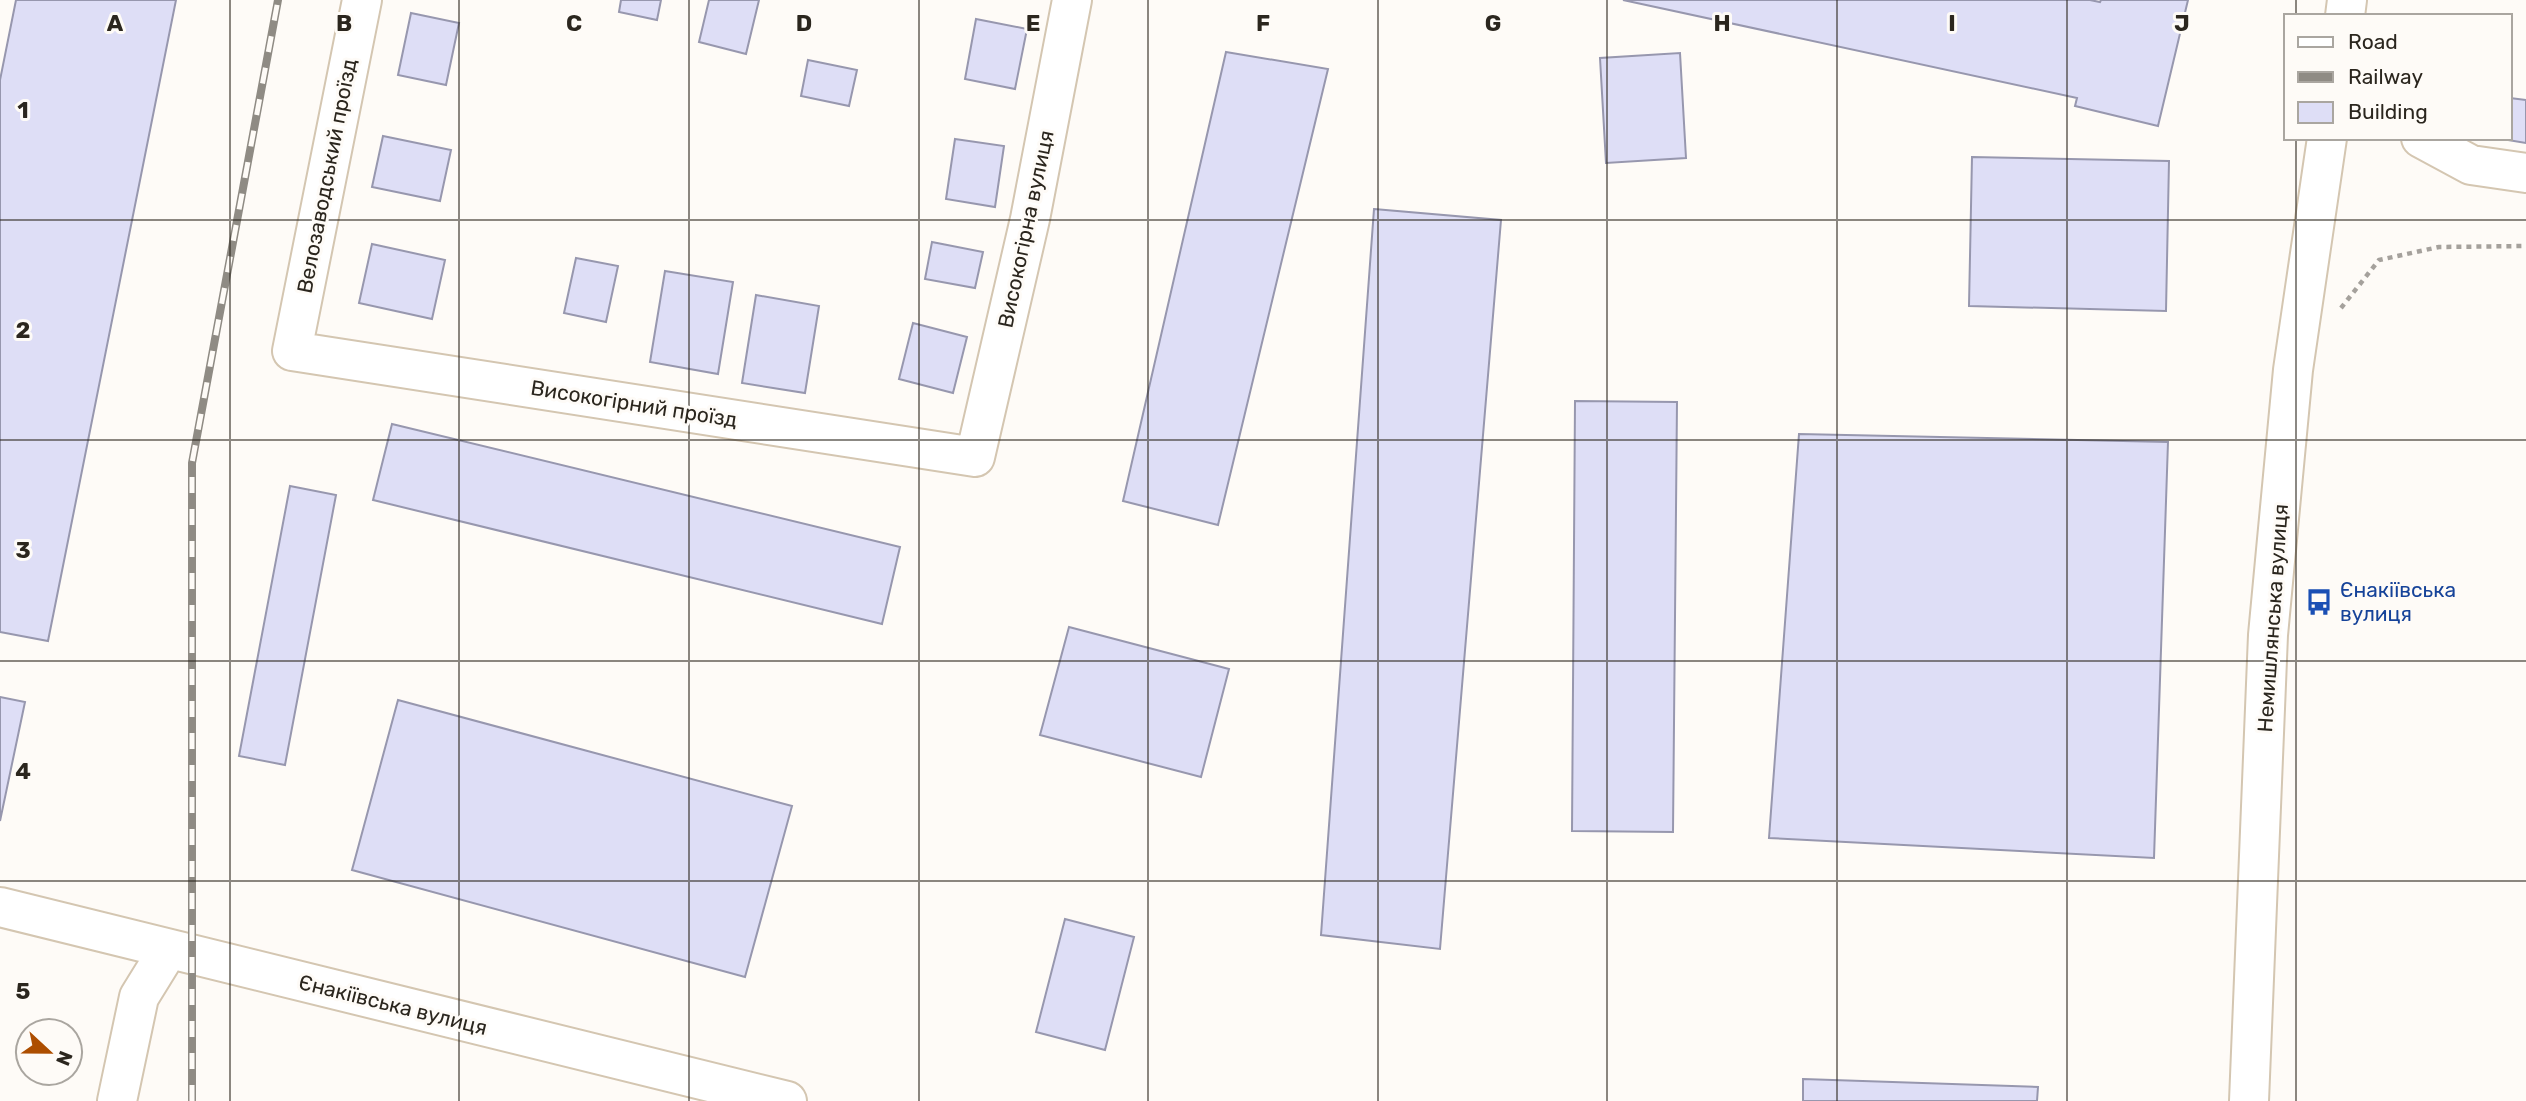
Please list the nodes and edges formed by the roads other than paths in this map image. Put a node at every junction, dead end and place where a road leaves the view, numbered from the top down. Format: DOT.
graph roads {
  1 [pos="362,0"];
  2 [pos="1072,0"];
  3 [pos="2327,140"];
  4 [pos="2425,140"];
  5 [pos="2526,173"];
  6 [pos="292,351"];
  7 [pos="975,457"];
  8 [pos="0,907"];
  9 [pos="168,950"];
  10 [pos="117,1101"];
  11 [pos="787,1101"];
  12 [pos="2249,1101"];
  1 -- 6 [label="street, Велозаводський проїзд"];
  2 -- 7 [label="street, Високогірна вулиця"];
  3 -- 12 [label="street, Немишлянська вулиця"];
  4 -- 5 [label="street"];
  6 -- 7 [label="street, Високогірний проїзд"];
  8 -- 9 [label="street, Єнакіївська вулиця"];
  9 -- 10 [label="street"];
  9 -- 11 [label="street, Єнакіївська вулиця"];
}
